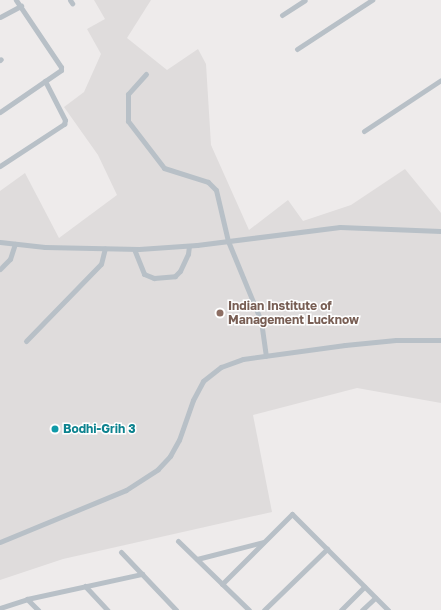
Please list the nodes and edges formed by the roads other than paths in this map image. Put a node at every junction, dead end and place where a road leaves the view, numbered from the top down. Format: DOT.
graph roads {
  1 [pos="16,0"];
  2 [pos="304,0"];
  3 [pos="372,0"];
  4 [pos="20,6"];
  5 [pos="282,15"];
  6 [pos="0,17"];
  7 [pos="297,49"];
  8 [pos="146,74"];
  9 [pos="441,80"];
  10 [pos="45,81"];
  11 [pos="0,112"];
  12 [pos="364,131"];
  13 [pos="0,166"];
  14 [pos="441,231"];
  15 [pos="228,241"];
  16 [pos="0,242"];
  17 [pos="15,244"];
  18 [pos="189,246"];
  19 [pos="105,248"];
  20 [pos="134,249"];
  21 [pos="0,269"];
  22 [pos="441,340"];
  23 [pos="26,341"];
  24 [pos="266,356"];
  25 [pos="178,541"];
  26 [pos="265,541"];
  27 [pos="0,542"];
  28 [pos="327,549"];
  29 [pos="121,552"];
  30 [pos="197,560"];
  31 [pos="142,574"];
  32 [pos="222,584"];
  33 [pos="85,586"];
  34 [pos="364,587"];
  35 [pos="375,598"];
  36 [pos="27,599"];
  37 [pos="0,608"];
  38 [pos="38,610"];
  39 [pos="107,610"];
  40 [pos="176,610"];
  41 [pos="249,610"];
  42 [pos="264,610"];
  43 [pos="341,610"];
  44 [pos="362,610"];
  45 [pos="388,610"];
  1 -- 4 [label="street"];
  2 -- 5 [label="street"];
  3 -- 7 [label="street"];
  4 -- 6 [label="street"];
  4 -- 10 [label="street"];
  8 -- 15 [label="street"];
  9 -- 12 [label="street"];
  10 -- 11 [label="street"];
  10 -- 13 [label="street"];
  14 -- 15 [label="street"];
  15 -- 18 [label="street"];
  15 -- 24 [label="street"];
  16 -- 17 [label="street"];
  17 -- 19 [label="street"];
  17 -- 21 [label="street"];
  18 -- 20 [label="street"];
  18 -- 20 [label="street"];
  19 -- 20 [label="street"];
  19 -- 23 [label="street"];
  22 -- 24 [label="street"];
  24 -- 27 [label="street"];
  25 -- 30 [label="street"];
  26 -- 28 [label="street"];
  26 -- 30 [label="street"];
  26 -- 32 [label="street"];
  28 -- 34 [label="street"];
  28 -- 42 [label="street"];
  29 -- 31 [label="street"];
  30 -- 32 [label="street"];
  31 -- 33 [label="street"];
  31 -- 40 [label="street"];
  32 -- 41 [label="street"];
  33 -- 36 [label="street"];
  33 -- 39 [label="street"];
  34 -- 35 [label="street"];
  34 -- 43 [label="street"];
  35 -- 44 [label="street"];
  35 -- 45 [label="street"];
  36 -- 37 [label="street"];
  36 -- 38 [label="street"];
}
